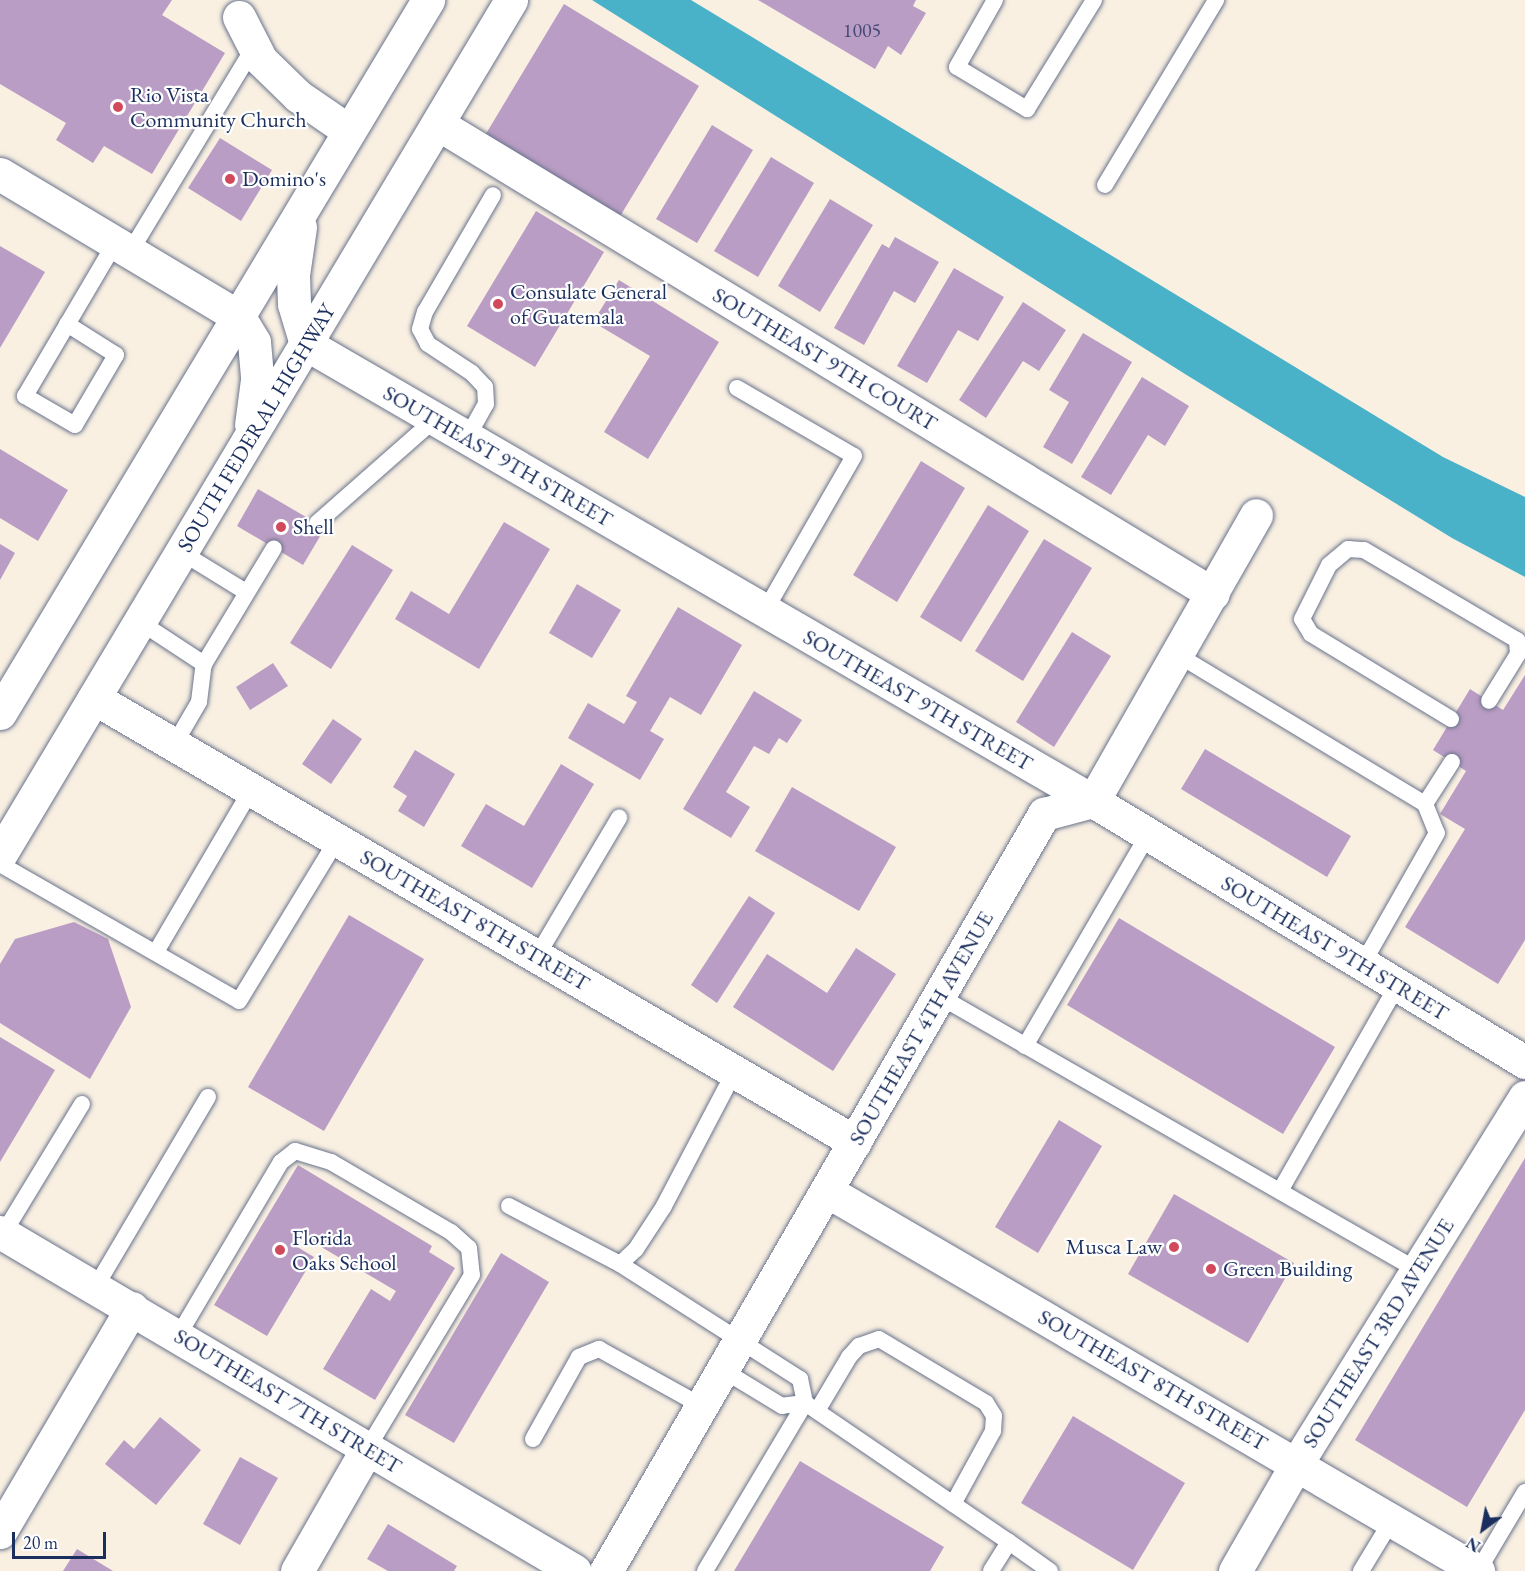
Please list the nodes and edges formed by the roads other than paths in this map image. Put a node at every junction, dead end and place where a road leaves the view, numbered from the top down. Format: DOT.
graph roads {
  1 [pos="428,0"];
  2 [pos="512,0"];
  3 [pos="994,0"];
  4 [pos="1094,0"];
  5 [pos="1216,0"];
  6 [pos="236,7"];
  7 [pos="254,46"];
  8 [pos="438,124"];
  9 [pos="349,131"];
  10 [pos="0,174"];
  11 [pos="1105,185"];
  12 [pos="493,195"];
  13 [pos="302,210"];
  14 [pos="122,247"];
  15 [pos="239,317"];
  16 [pos="67,324"];
  17 [pos="306,344"];
  18 [pos="737,388"];
  19 [pos="435,419"];
  20 [pos="249,438"];
  21 [pos="468,438"];
  22 [pos="1256,515"];
  23 [pos="317,523"];
  24 [pos="274,548"];
  25 [pos="181,552"];
  26 [pos="246,592"];
  27 [pos="1213,594"];
  28 [pos="765,611"];
  29 [pos="140,622"];
  30 [pos="1178,655"];
  31 [pos="204,664"];
  32 [pos="94,698"];
  33 [pos="1489,701"];
  34 [pos="2,704"];
  35 [pos="1451,719"];
  36 [pos="174,745"];
  37 [pos="1452,762"];
  38 [pos="252,790"];
  39 [pos="1093,801"];
  40 [pos="1425,804"];
  41 [pos="619,818"];
  42 [pos="1148,835"];
  43 [pos="337,840"];
  44 [pos="0,855"];
  45 [pos="0,864"];
  46 [pos="156,952"];
  47 [pos="537,956"];
  48 [pos="1362,965"];
  49 [pos="1397,986"];
  50 [pos="939,996"];
  51 [pos="1025,1046"];
  52 [pos="1525,1062"];
  53 [pos="735,1071"];
  54 [pos="208,1097"];
  55 [pos="1525,1097"];
  56 [pos="82,1104"];
  57 [pos="855,1142"];
  58 [pos="827,1191"];
  59 [pos="1280,1191"];
  60 [pos="508,1206"];
  61 [pos="1,1233"];
  62 [pos="620,1264"];
  63 [pos="1417,1270"];
  64 [pos="95,1288"];
  65 [pos="132,1308"];
  66 [pos="178,1336"];
  67 [pos="741,1340"];
  68 [pos="723,1370"];
  69 [pos="702,1406"];
  70 [pos="811,1407"];
  71 [pos="533,1439"];
  72 [pos="367,1449"];
  73 [pos="1297,1463"];
  74 [pos="1525,1492"];
  75 [pos="954,1504"];
  76 [pos="1392,1520"];
  77 [pos="0,1532"];
  78 [pos="1010,1542"];
  79 [pos="1472,1569"];
  80 [pos="297,1571"];
  81 [pos="575,1571"];
  82 [pos="606,1571"];
  83 [pos="705,1571"];
  84 [pos="991,1571"];
  85 [pos="1050,1571"];
  86 [pos="1235,1571"];
  87 [pos="1361,1571"];
  1 -- 9 [label="street"];
  2 -- 8 [label="street, SOUTH FEDERAL HIGHWAY"];
  3 -- 4 [label="lane"];
  5 -- 11 [label="lane"];
  6 -- 7 [label="street"];
  7 -- 9 [label="street"];
  7 -- 14 [label="lane"];
  8 -- 17 [label="street, SOUTH FEDERAL HIGHWAY"];
  8 -- 27 [label="street, SOUTHEAST 9TH COURT"];
  9 -- 13 [label="street"];
  10 -- 14 [label="street"];
  12 -- 21 [label="lane"];
  13 -- 15 [label="street"];
  13 -- 17 [label="street"];
  14 -- 15 [label="street"];
  14 -- 16 [label="lane"];
  15 -- 20 [label="street"];
  15 -- 34 [label="street"];
  16 -- 16 [label="lane"];
  17 -- 19 [label="street, SOUTHEAST 9TH STREET"];
  17 -- 20 [label="street, SOUTH FEDERAL HIGHWAY"];
  18 -- 28 [label="lane"];
  19 -- 21 [label="street, SOUTHEAST 9TH STREET"];
  19 -- 23 [label="lane"];
  20 -- 25 [label="street, SOUTH FEDERAL HIGHWAY"];
  21 -- 28 [label="street, SOUTHEAST 9TH STREET"];
  22 -- 27 [label="street"];
  24 -- 26 [label="lane"];
  25 -- 26 [label="lane"];
  25 -- 29 [label="street, SOUTH FEDERAL HIGHWAY"];
  26 -- 31 [label="lane"];
  27 -- 30 [label="street"];
  28 -- 39 [label="street, SOUTHEAST 9TH STREET"];
  29 -- 31 [label="lane"];
  29 -- 32 [label="street, SOUTH FEDERAL HIGHWAY"];
  30 -- 39 [label="street"];
  30 -- 40 [label="lane"];
  31 -- 36 [label="lane"];
  32 -- 36 [label="street, SOUTHEAST 8TH STREET"];
  32 -- 44 [label="street, SOUTH FEDERAL HIGHWAY"];
  33 -- 35 [label="lane"];
  36 -- 38 [label="street, SOUTHEAST 8TH STREET"];
  37 -- 40 [label="lane"];
  38 -- 43 [label="street, SOUTHEAST 8TH STREET"];
  38 -- 46 [label="lane"];
  39 -- 42 [label="street, SOUTHEAST 9TH STREET"];
  39 -- 50 [label="street, SOUTHEAST 4TH AVENUE"];
  40 -- 48 [label="lane"];
  41 -- 47 [label="lane"];
  42 -- 48 [label="street, SOUTHEAST 9TH STREET"];
  42 -- 51 [label="lane"];
  43 -- 46 [label="lane"];
  43 -- 47 [label="street, SOUTHEAST 8TH STREET"];
  45 -- 46 [label="lane"];
  47 -- 53 [label="street, SOUTHEAST 8TH STREET"];
  48 -- 49 [label="street, SOUTHEAST 9TH STREET"];
  49 -- 52 [label="street, SOUTHEAST 9TH STREET"];
  49 -- 59 [label="lane"];
  50 -- 51 [label="lane"];
  50 -- 57 [label="street, SOUTHEAST 4TH AVENUE"];
  51 -- 59 [label="lane"];
  53 -- 57 [label="street, SOUTHEAST 8TH STREET"];
  53 -- 62 [label="lane"];
  54 -- 64 [label="lane"];
  55 -- 63 [label="street, SOUTHEAST 3RD AVENUE"];
  56 -- 61 [label="lane"];
  57 -- 58 [label="street, SOUTHEAST 4TH AVENUE"];
  58 -- 67 [label="street, SOUTHEAST 4TH AVENUE"];
  58 -- 73 [label="street, SOUTHEAST 8TH STREET"];
  59 -- 63 [label="lane"];
  60 -- 62 [label="lane"];
  61 -- 64 [label="street, SOUTHEAST 7TH STREET"];
  62 -- 67 [label="lane"];
  63 -- 73 [label="street, SOUTHEAST 3RD AVENUE"];
  64 -- 65 [label="street, SOUTHEAST 7TH STREET"];
  65 -- 66 [label="street, SOUTHEAST 7TH STREET"];
  65 -- 77 [label="street"];
  66 -- 72 [label="street, SOUTHEAST 7TH STREET"];
  66 -- 72 [label="lane"];
  67 -- 68 [label="street, SOUTHEAST 4TH AVENUE"];
  67 -- 70 [label="lane"];
  68 -- 69 [label="street, SOUTHEAST 4TH AVENUE"];
  68 -- 70 [label="lane"];
  69 -- 71 [label="lane"];
  69 -- 82 [label="street, SOUTHEAST 4TH AVENUE"];
  70 -- 75 [label="lane"];
  70 -- 75 [label="lane"];
  70 -- 83 [label="lane"];
  72 -- 80 [label="street"];
  72 -- 81 [label="street, SOUTHEAST 7TH STREET"];
  73 -- 76 [label="street, SOUTHEAST 8TH STREET"];
  73 -- 86 [label="street, SOUTHEAST 3RD AVENUE"];
  74 -- 79 [label="lane"];
  75 -- 78 [label="lane"];
  76 -- 79 [label="street, SOUTHEAST 8TH STREET"];
  76 -- 87 [label="lane"];
  78 -- 84 [label="lane"];
  78 -- 85 [label="lane"];
}
